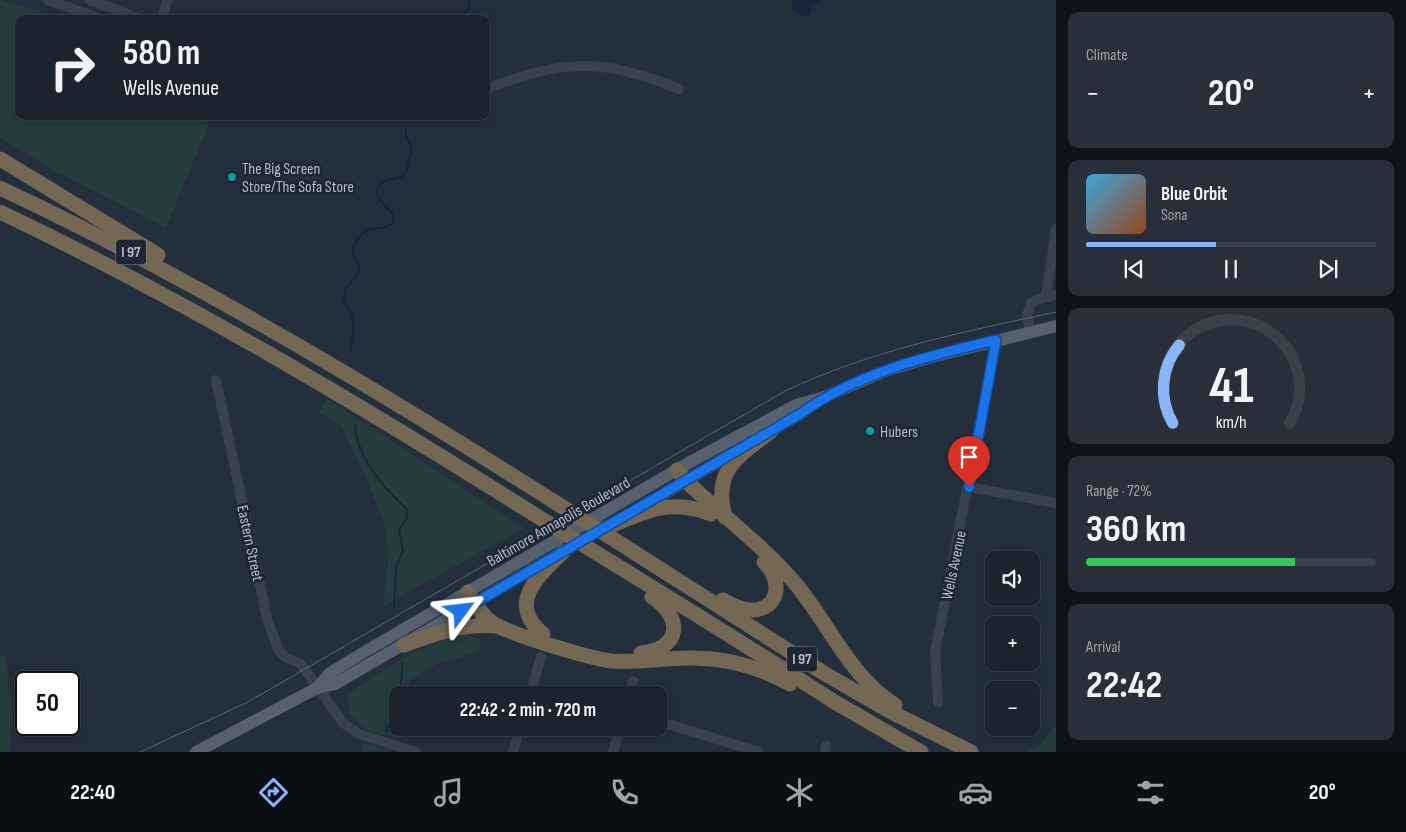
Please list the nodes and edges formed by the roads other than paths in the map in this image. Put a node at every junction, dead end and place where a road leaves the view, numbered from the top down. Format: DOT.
graph roads {
  1 [pos="48,0"];
  2 [pos="90,0"];
  3 [pos="167,0"];
  4 [pos="90,15"];
  5 [pos="129,15"];
  6 [pos="163,15"];
  7 [pos="490,88"];
  8 [pos="679,89"];
  9 [pos="0,159"];
  10 [pos="0,188"];
  11 [pos="0,212"];
  12 [pos="0,217"];
  13 [pos="1056,229"];
  14 [pos="69,245"];
  15 [pos="1051,296"];
  16 [pos="260,321"];
  17 [pos="1056,326"];
  18 [pos="1030,332"];
  19 [pos="996,340"];
  20 [pos="216,380"];
  21 [pos="824,397"];
  22 [pos="771,430"];
  23 [pos="679,476"];
  24 [pos="969,487"];
  25 [pos="1056,503"];
  26 [pos="718,516"];
  27 [pos="603,529"];
  28 [pos="563,552"];
  29 [pos="604,558"];
  30 [pos="647,561"];
  31 [pos="474,596"];
  32 [pos="498,626"];
  33 [pos="543,634"];
  34 [pos="404,645"];
  35 [pos="541,657"];
  36 [pos="633,681"];
  37 [pos="533,686"];
  38 [pos="632,686"];
  39 [pos="317,688"];
  40 [pos="938,702"];
  41 [pos="667,724"];
  42 [pos="876,727"];
  43 [pos="518,736"];
  44 [pos="618,736"];
  45 [pos="966,750"];
  46 [pos="196,752"];
  47 [pos="416,752"];
  48 [pos="513,752"];
  49 [pos="613,752"];
  50 [pos="758,752"];
  51 [pos="920,752"];
  1 -- 4 [label="street"];
  2 -- 5 [label="street"];
  3 -- 6 [label="street"];
  7 -- 8 [label="street"];
  9 -- 16 [label="highway"];
  10 -- 16 [label="highway, I 97"];
  11 -- 14 [label="highway, I 97"];
  12 -- 14 [label="highway"];
  13 -- 15 [label="street"];
  14 -- 29 [label="highway, I 97"];
  15 -- 18 [label="street"];
  16 -- 30 [label="highway, I 97"];
  17 -- 18 [label="main road, Baltimore Annapolis Boulevard"];
  18 -- 19 [label="main road, Baltimore Annapolis Boulevard"];
  19 -- 21 [label="main road, Baltimore Annapolis Boulevard"];
  19 -- 24 [label="street, Wells Avenue"];
  20 -- 39 [label="street, Eastern Street"];
  21 -- 22 [label="main road, Baltimore Annapolis Boulevard"];
  21 -- 23 [label="main road, Baltimore Annapolis Boulevard"];
  22 -- 23 [label="main road, Baltimore Annapolis Boulevard"];
  22 -- 26 [label="highway"];
  23 -- 26 [label="highway"];
  23 -- 27 [label="main road, Baltimore Annapolis Boulevard"];
  23 -- 31 [label="main road, Baltimore Annapolis Boulevard"];
  24 -- 25 [label="street"];
  24 -- 40 [label="street, Wells Avenue"];
  26 -- 27 [label="highway"];
  26 -- 30 [label="highway"];
  26 -- 45 [label="highway"];
  27 -- 28 [label="main road, Baltimore Annapolis Boulevard"];
  28 -- 31 [label="main road, Baltimore Annapolis Boulevard"];
  28 -- 33 [label="highway"];
  29 -- 33 [label="highway"];
  29 -- 42 [label="highway, I 97"];
  30 -- 45 [label="highway, I 97"];
  31 -- 32 [label="highway"];
  31 -- 33 [label="highway"];
  31 -- 34 [label="main road, Baltimore Annapolis Boulevard"];
  31 -- 39 [label="main road, Baltimore Annapolis Boulevard"];
  32 -- 34 [label="highway"];
  32 -- 42 [label="highway"];
  34 -- 39 [label="main road, Baltimore Annapolis Boulevard"];
  35 -- 37 [label="street"];
  36 -- 38 [label="street"];
  39 -- 46 [label="main road, Baltimore Annapolis Boulevard"];
  39 -- 47 [label="street, Eastern Street"];
  41 -- 50 [label="street"];
  42 -- 51 [label="highway, I 97"];
  43 -- 48 [label="street"];
  44 -- 49 [label="street"];
}
